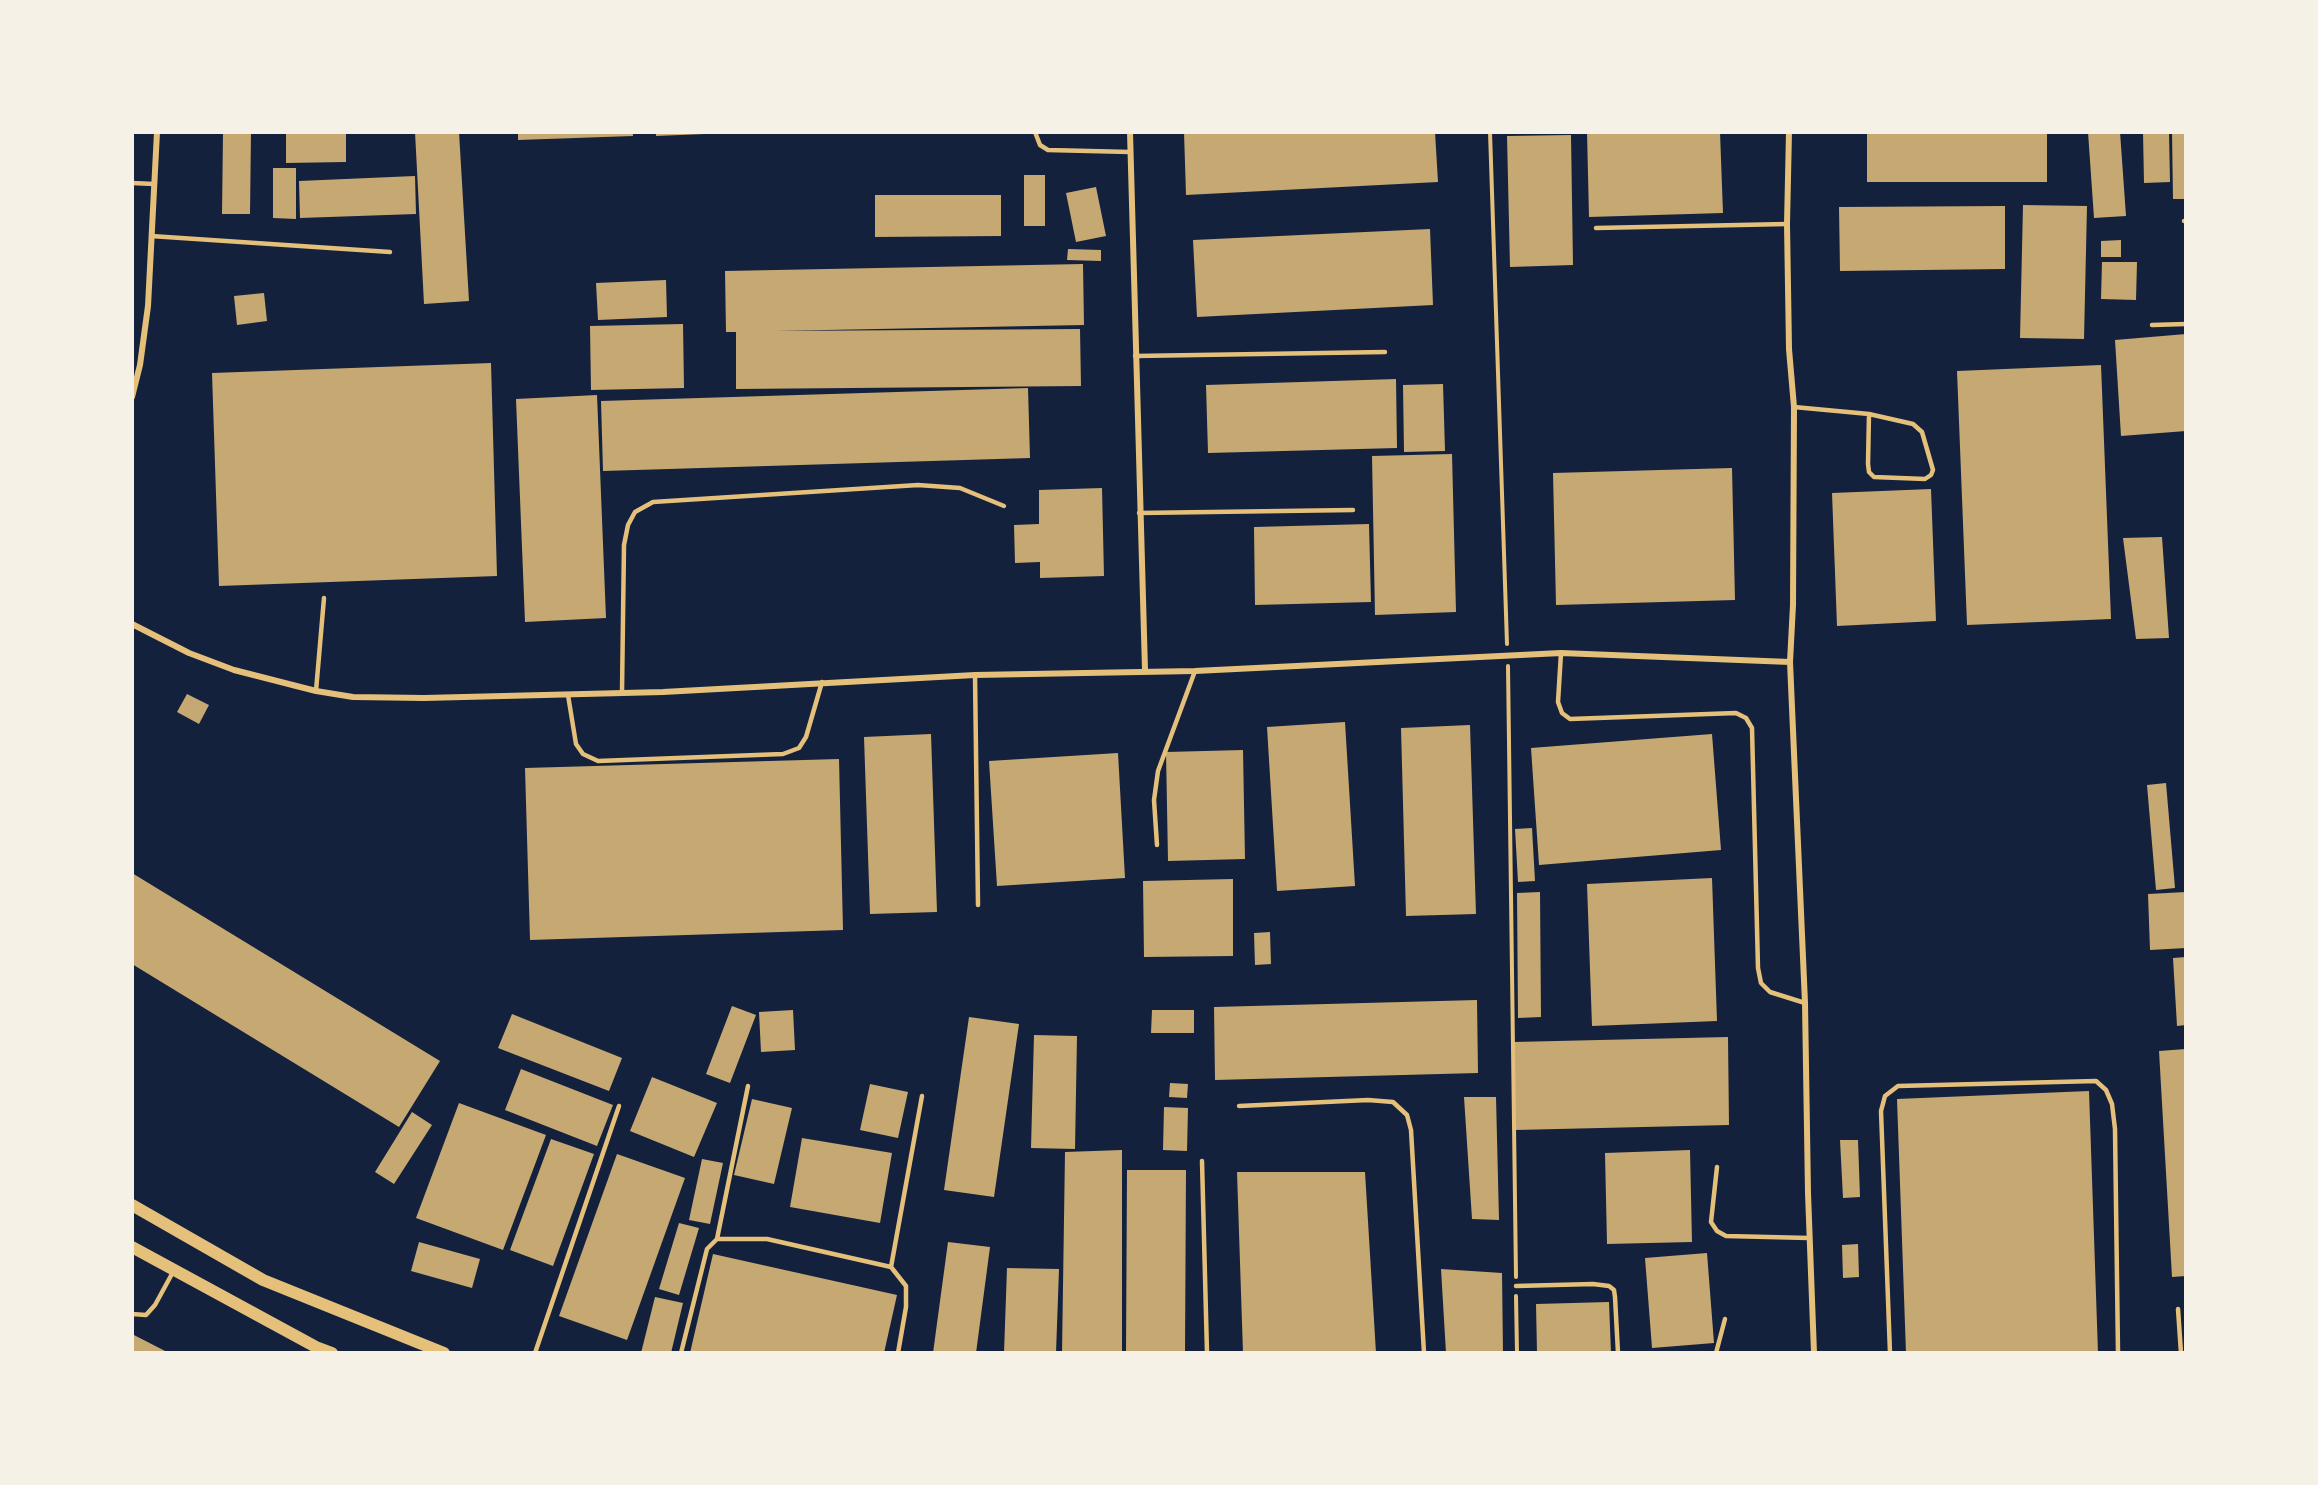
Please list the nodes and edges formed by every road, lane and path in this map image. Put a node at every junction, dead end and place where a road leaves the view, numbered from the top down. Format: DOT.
graph roads {
  1 [pos="157,132"];
  2 [pos="1035,132"];
  3 [pos="1130,132"];
  4 [pos="1490,132"];
  5 [pos="1790,132"];
  6 [pos="1130,152"];
  7 [pos="132,183"];
  8 [pos="154,184"];
  9 [pos="1788,224"];
  10 [pos="1596,228"];
  11 [pos="152,236"];
  12 [pos="390,252"];
  13 [pos="2186,324"];
  14 [pos="2152,325"];
  15 [pos="1385,352"];
  16 [pos="1135,356"];
  17 [pos="132,397"];
  18 [pos="1794,407"];
  19 [pos="1869,414"];
  20 [pos="1004,506"];
  21 [pos="1353,510"];
  22 [pos="1139,513"];
  23 [pos="324,598"];
  24 [pos="132,624"];
  25 [pos="1561,653"];
  26 [pos="1508,654"];
  27 [pos="1790,662"];
  28 [pos="1145,670"];
  29 [pos="1195,671"];
  30 [pos="975,675"];
  31 [pos="822,682"];
  32 [pos="316,691"];
  33 [pos="622,692"];
  34 [pos="568,695"];
  35 [pos="1157,845"];
  36 [pos="978,905"];
  37 [pos="1805,1003"];
  38 [pos="748,1086"];
  39 [pos="922,1096"];
  40 [pos="619,1106"];
  41 [pos="1239,1106"];
  42 [pos="1202,1161"];
  43 [pos="1717,1167"];
  44 [pos="132,1205"];
  45 [pos="1809,1238"];
  46 [pos="717,1239"];
  47 [pos="132,1246"];
  48 [pos="891,1268"];
  49 [pos="174,1271"];
  50 [pos="1516,1286"];
  51 [pos="2178,1309"];
  52 [pos="132,1314"];
  53 [pos="1725,1318"];
  54 [pos="315,1350"];
  55 [pos="332,1353"];
  56 [pos="444,1353"];
  57 [pos="535,1353"];
  58 [pos="681,1353"];
  59 [pos="898,1353"];
  60 [pos="1207,1353"];
  61 [pos="1424,1353"];
  62 [pos="1517,1353"];
  63 [pos="1618,1353"];
  64 [pos="1716,1353"];
  65 [pos="1814,1353"];
  66 [pos="1890,1353"];
  67 [pos="2118,1353"];
  68 [pos="2181,1353"];
  1 -- 8 [label="street"];
  2 -- 6 [label="lane"];
  3 -- 6 [label="street"];
  4 -- 26 [label="path"];
  5 -- 9 [label="street"];
  6 -- 16 [label="street"];
  7 -- 8 [label="lane"];
  8 -- 11 [label="street"];
  9 -- 10 [label="lane"];
  9 -- 18 [label="street"];
  11 -- 12 [label="lane"];
  11 -- 17 [label="street"];
  13 -- 14 [label="lane"];
  15 -- 16 [label="lane"];
  16 -- 22 [label="street"];
  18 -- 19 [label="lane"];
  18 -- 27 [label="street"];
  19 -- 19 [label="lane"];
  20 -- 33 [label="lane"];
  21 -- 22 [label="lane"];
  22 -- 28 [label="street"];
  23 -- 32 [label="lane"];
  24 -- 32 [label="street"];
  25 -- 26 [label="street"];
  25 -- 27 [label="street"];
  25 -- 37 [label="lane"];
  26 -- 29 [label="street"];
  26 -- 50 [label="path"];
  27 -- 37 [label="street"];
  28 -- 29 [label="street"];
  28 -- 30 [label="street"];
  29 -- 35 [label="lane"];
  30 -- 31 [label="street"];
  30 -- 36 [label="lane"];
  31 -- 33 [label="street"];
  31 -- 34 [label="lane"];
  32 -- 34 [label="street"];
  33 -- 34 [label="street"];
  37 -- 45 [label="street"];
  38 -- 46 [label="lane"];
  39 -- 48 [label="lane"];
  40 -- 57 [label="lane"];
  41 -- 61 [label="lane"];
  42 -- 60 [label="lane"];
  43 -- 45 [label="lane"];
  44 -- 56 [label="main road"];
  45 -- 65 [label="street"];
  46 -- 48 [label="lane"];
  46 -- 58 [label="lane"];
  47 -- 49 [label="main road"];
  48 -- 59 [label="lane"];
  49 -- 52 [label="lane"];
  49 -- 54 [label="main road"];
  50 -- 62 [label="path"];
  50 -- 63 [label="lane"];
  51 -- 68 [label="lane"];
  53 -- 64 [label="lane"];
  54 -- 55 [label="main road"];
  66 -- 67 [label="lane"];
}
